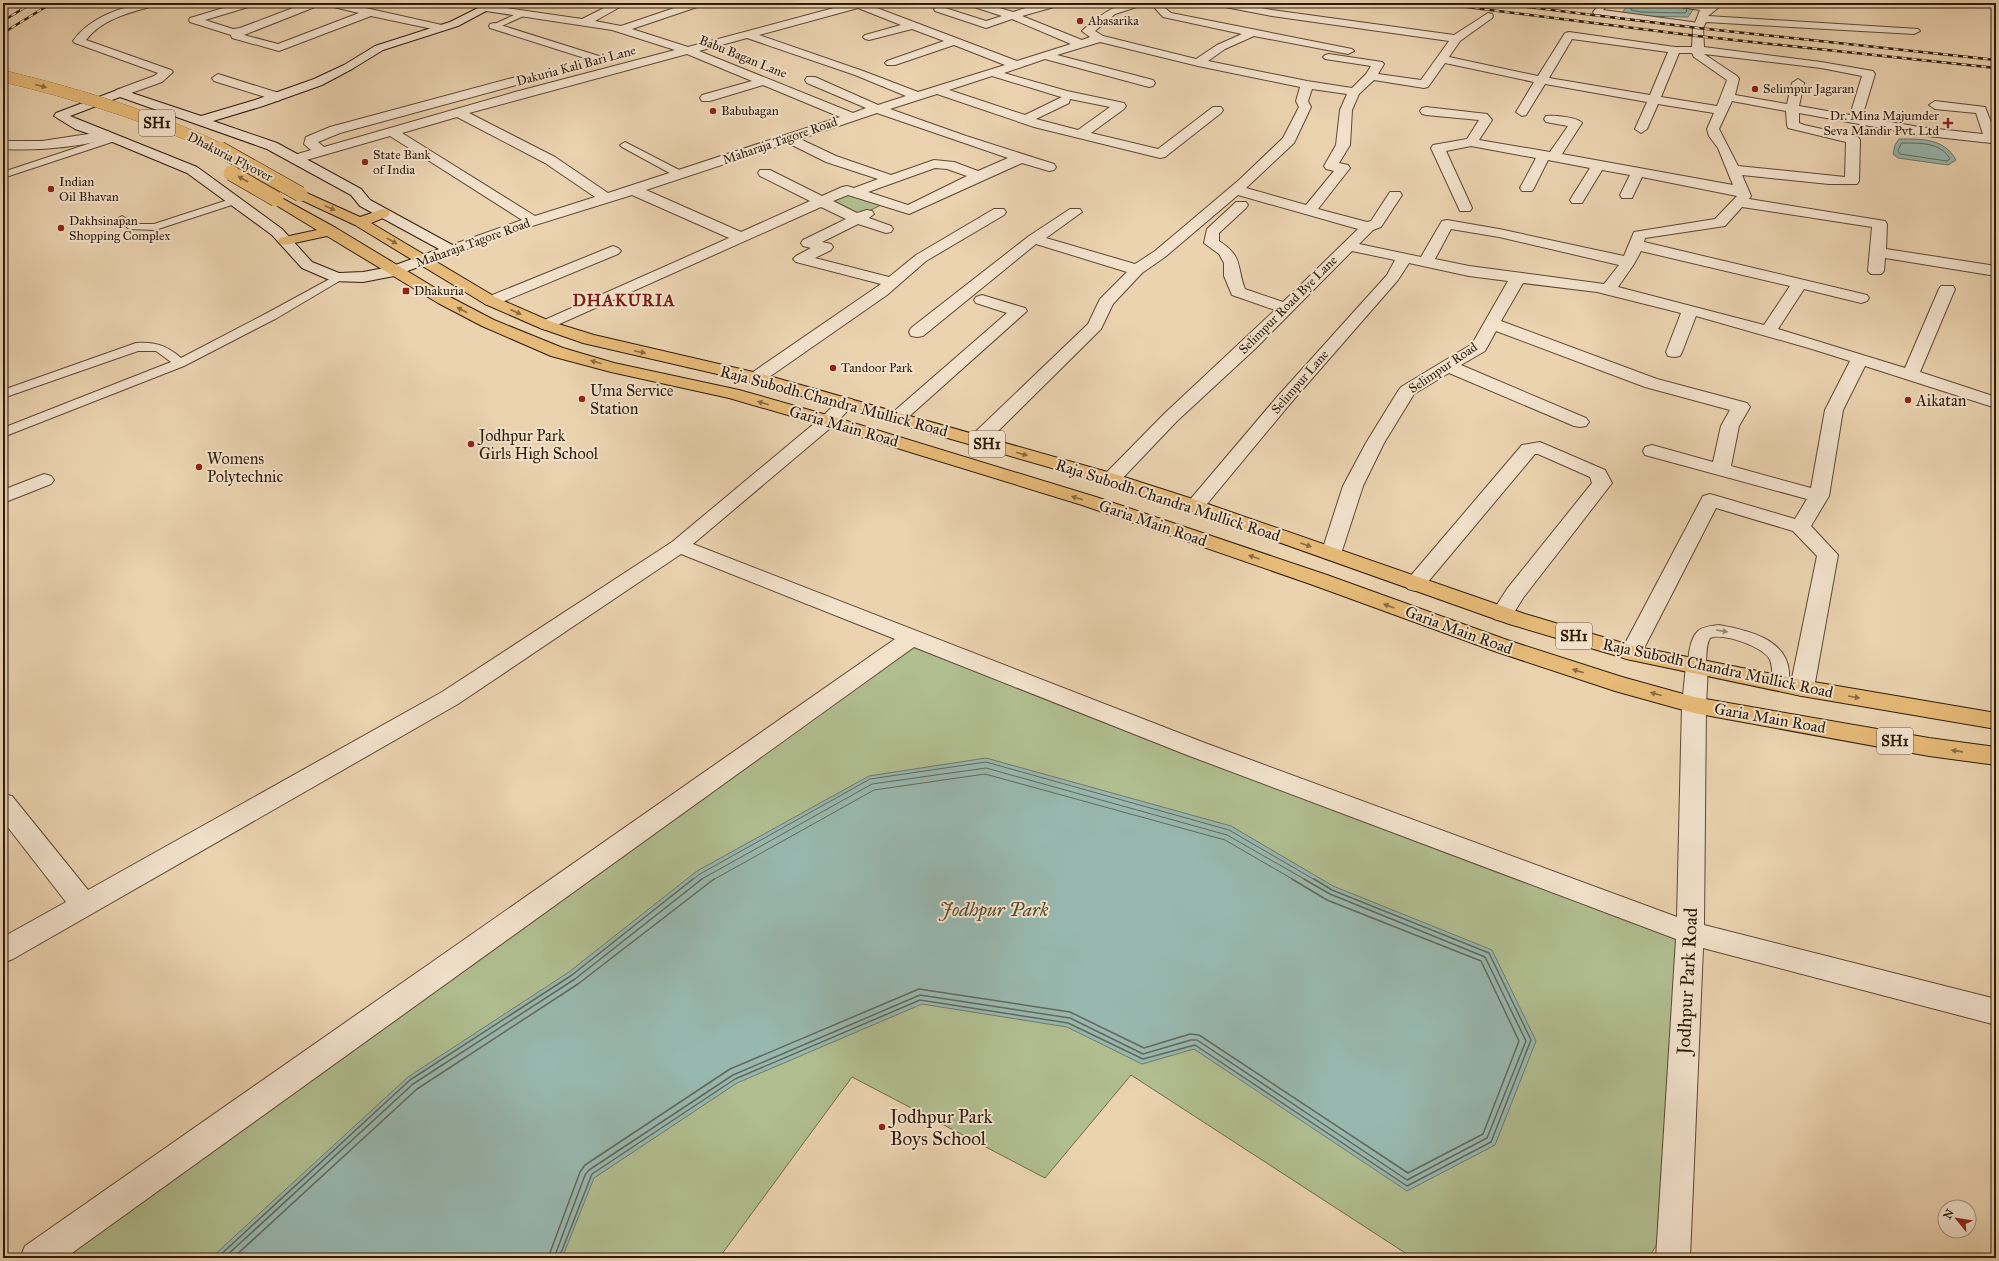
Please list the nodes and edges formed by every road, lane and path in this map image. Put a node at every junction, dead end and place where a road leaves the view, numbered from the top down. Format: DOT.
graph roads {
  1 [pos="153,3"];
  2 [pos="251,3"];
  3 [pos="316,3"];
  4 [pos="329,3"];
  5 [pos="622,3"];
  6 [pos="699,3"];
  7 [pos="972,3"];
  8 [pos="1024,3"];
  9 [pos="1057,3"];
  10 [pos="1139,3"];
  11 [pos="1143,3"];
  12 [pos="1220,3"];
  13 [pos="1674,3"];
  14 [pos="858,4"];
  15 [pos="1604,4"];
  16 [pos="1162,5"];
  17 [pos="491,6"];
  18 [pos="1102,6"];
  19 [pos="1714,6"];
  20 [pos="1037,7"];
  21 [pos="902,8"];
  22 [pos="939,9"];
  23 [pos="1116,11"];
  24 [pos="368,12"];
  25 [pos="524,14"];
  26 [pos="883,14"];
  27 [pos="1011,15"];
  28 [pos="1488,16"];
  29 [pos="585,22"];
  30 [pos="1701,22"];
  31 [pos="912,25"];
  32 [pos="494,26"];
  33 [pos="442,28"];
  34 [pos="622,29"];
  35 [pos="242,31"];
  36 [pos="1914,31"];
  37 [pos="1252,33"];
  38 [pos="749,34"];
  39 [pos="936,34"];
  40 [pos="684,37"];
  41 [pos="869,37"];
  42 [pos="1099,38"];
  43 [pos="1456,39"];
  44 [pos="915,40"];
  45 [pos="954,41"];
  46 [pos="663,43"];
  47 [pos="1082,44"];
  48 [pos="641,48"];
  49 [pos="688,50"];
  50 [pos="1675,50"];
  51 [pos="1699,50"];
  52 [pos="1348,51"];
  53 [pos="1304,54"];
  54 [pos="612,56"];
  55 [pos="1046,56"];
  56 [pos="1441,59"];
  57 [pos="598,60"];
  58 [pos="891,63"];
  59 [pos="1198,63"];
  60 [pos="1017,65"];
  61 [pos="575,66"];
  62 [pos="993,73"];
  63 [pos="3,76"];
  64 [pos="1371,76"];
  65 [pos="218,78"];
  66 [pos="529,78"];
  67 [pos="811,80"];
  68 [pos="1541,80"];
  69 [pos="764,81"];
  70 [pos="1149,83"];
  71 [pos="1798,83"];
  72 [pos="1307,85"];
  73 [pos="3,86"];
  74 [pos="937,90"];
  75 [pos="1355,92"];
  76 [pos="120,93"];
  77 [pos="917,96"];
  78 [pos="278,97"];
  79 [pos="1728,97"];
  80 [pos="706,98"];
  81 [pos="1654,98"];
  82 [pos="1065,100"];
  83 [pos="1935,105"];
  84 [pos="878,109"];
  85 [pos="1792,109"];
  86 [pos="1217,110"];
  87 [pos="1426,111"];
  88 [pos="1722,111"];
  89 [pos="1522,112"];
  90 [pos="459,113"];
  91 [pos="852,117"];
  92 [pos="1550,119"];
  93 [pos="201,120"];
  94 [pos="1025,120"];
  95 [pos="1855,120"];
  96 [pos="1641,130"];
  97 [pos="392,132"];
  98 [pos="1080,135"];
  99 [pos="111,137"];
  100 [pos="788,138"];
  101 [pos="1471,142"];
  102 [pos="175,143"];
  103 [pos="3,145"];
  104 [pos="625,145"];
  105 [pos="322,152"];
  106 [pos="1549,156"];
  107 [pos="1021,158"];
  108 [pos="296,159"];
  109 [pos="1598,165"];
  110 [pos="221,167"];
  111 [pos="1049,167"];
  112 [pos="1733,170"];
  113 [pos="1638,172"];
  114 [pos="765,173"];
  115 [pos="3,175"];
  116 [pos="681,175"];
  117 [pos="978,176"];
  118 [pos="891,179"];
  119 [pos="1527,188"];
  120 [pos="632,190"];
  121 [pos="855,192"];
  122 [pos="1396,195"];
  123 [pos="1627,195"];
  124 [pos="1740,197"];
  125 [pos="606,198"];
  126 [pos="1238,198"];
  127 [pos="234,200"];
  128 [pos="822,200"];
  129 [pos="1577,200"];
  130 [pos="889,203"];
  131 [pos="1465,208"];
  132 [pos="1309,211"];
  133 [pos="999,212"];
  134 [pos="1075,212"];
  135 [pos="383,213"];
  136 [pos="122,219"];
  137 [pos="857,219"];
  138 [pos="534,221"];
  139 [pos="360,222"];
  140 [pos="1368,227"];
  141 [pos="886,229"];
  142 [pos="331,231"];
  143 [pos="740,237"];
  144 [pos="1034,239"];
  145 [pos="285,241"];
  146 [pos="1637,245"];
  147 [pos="1348,246"];
  148 [pos="450,250"];
  149 [pos="613,251"];
  150 [pos="1878,252"];
  151 [pos="1404,258"];
  152 [pos="425,260"];
  153 [pos="1628,262"];
  154 [pos="1425,263"];
  155 [pos="1137,270"];
  156 [pos="394,271"];
  157 [pos="1876,271"];
  158 [pos="1996,271"];
  159 [pos="337,278"];
  160 [pos="1518,278"];
  161 [pos="891,282"];
  162 [pos="1799,284"];
  163 [pos="1602,289"];
  164 [pos="1947,290"];
  165 [pos="1861,298"];
  166 [pos="491,300"];
  167 [pos="982,300"];
  168 [pos="1286,308"];
  169 [pos="1690,310"];
  170 [pos="1491,323"];
  171 [pos="546,325"];
  172 [pos="1768,331"];
  173 [pos="917,332"];
  174 [pos="1674,352"];
  175 [pos="1860,359"];
  176 [pos="180,363"];
  177 [pos="1448,366"];
  178 [pos="1910,375"];
  179 [pos="756,378"];
  180 [pos="3,394"];
  181 [pos="1993,398"];
  182 [pos="846,403"];
  183 [pos="898,417"];
  184 [pos="828,421"];
  185 [pos="1580,422"];
  186 [pos="3,433"];
  187 [pos="977,441"];
  188 [pos="1652,451"];
  189 [pos="1721,470"];
  190 [pos="1111,479"];
  191 [pos="44,480"];
  192 [pos="1818,496"];
  193 [pos="3,497"];
  194 [pos="1195,506"];
  195 [pos="1800,527"];
  196 [pos="679,546"];
  197 [pos="1331,554"];
  198 [pos="1415,584"];
  199 [pos="1502,614"];
  200 [pos="912,638"];
  201 [pos="1631,653"];
  202 [pos="1697,666"];
  203 [pos="1791,685"];
  204 [pos="1694,704"];
  205 [pos="1996,721"];
  206 [pos="1996,756"];
  207 [pos="3,803"];
  208 [pos="84,905"];
  209 [pos="1690,933"];
  210 [pos="3,951"];
  211 [pos="1996,1012"];
  212 [pos="1671,1253"];
  213 [pos="38,1258"];
  1 -- 76 [label="street"];
  2 -- 35 [label="street"];
  3 -- 35 [label="street"];
  4 -- 24 [label="street"];
  5 -- 29 [label="street"];
  6 -- 34 [label="street, Babu Bagan Lane"];
  7 -- 27 [label="street"];
  8 -- 20 [label="street"];
  9 -- 20 [label="street"];
  10 -- 23 [label="street"];
  11 -- 16 [label="street"];
  12 -- 43 [label="street"];
  13 -- 19 [label="street"];
  14 -- 26 [label="street"];
  14 -- 38 [label="street, Dakuria Kali Bari Lane"];
  15 -- 30 [label="lane"];
  16 -- 37 [label="street"];
  17 -- 25 [label="street, Babu Bagan Lane"];
  17 -- 33 [label="street"];
  18 -- 23 [label="street"];
  19 -- 30 [label="street"];
  20 -- 27 [label="street"];
  21 -- 26 [label="street"];
  22 -- 27 [label="street"];
  23 -- 42 [label="street"];
  24 -- 33 [label="street"];
  24 -- 35 [label="street"];
  25 -- 29 [label="street, Babu Bagan Lane"];
  25 -- 32 [label="lane"];
  26 -- 31 [label="street"];
  27 -- 47 [label="street"];
  28 -- 43 [label="street"];
  29 -- 34 [label="street, Babu Bagan Lane"];
  30 -- 36 [label="street"];
  30 -- 51 [label="street"];
  31 -- 39 [label="street"];
  31 -- 41 [label="street"];
  32 -- 57 [label="street"];
  33 -- 78 [label="street"];
  34 -- 46 [label="street, Babu Bagan Lane"];
  37 -- 52 [label="street"];
  37 -- 59 [label="street"];
  38 -- 49 [label="street, Dakuria Kali Bari Lane"];
  38 -- 77 [label="street"];
  39 -- 44 [label="street"];
  39 -- 45 [label="street"];
  40 -- 46 [label="street"];
  42 -- 47 [label="street, Maharaja Tagore Road"];
  42 -- 59 [label="street"];
  43 -- 56 [label="street"];
  45 -- 58 [label="street"];
  45 -- 60 [label="street"];
  46 -- 48 [label="street"];
  46 -- 49 [label="street, Babu Bagan Lane"];
  47 -- 55 [label="street, Maharaja Tagore Road"];
  49 -- 69 [label="street, Babu Bagan Lane"];
  49 -- 90 [label="street, Dakuria Kali Bari Lane"];
  50 -- 51 [label="street"];
  50 -- 68 [label="street"];
  50 -- 81 [label="street"];
  51 -- 79 [label="street"];
  51 -- 95 [label="street"];
  53 -- 64 [label="street"];
  54 -- 57 [label="street"];
  55 -- 60 [label="street, Maharaja Tagore Road"];
  55 -- 70 [label="street"];
  56 -- 64 [label="street"];
  56 -- 68 [label="street"];
  57 -- 61 [label="street"];
  59 -- 72 [label="street"];
  60 -- 62 [label="street, Maharaja Tagore Road"];
  62 -- 74 [label="street, Maharaja Tagore Road"];
  62 -- 98 [label="street"];
  63 -- 139 [label="main road, Dhakuria Flyover / SH1, one-way, bridge"];
  64 -- 75 [label="street"];
  65 -- 78 [label="street"];
  66 -- 105 [label="street"];
  67 -- 84 [label="street"];
  68 -- 81 [label="street"];
  68 -- 89 [label="street"];
  69 -- 80 [label="street"];
  69 -- 91 [label="street, Babu Bagan Lane"];
  71 -- 85 [label="street"];
  72 -- 75 [label="street"];
  72 -- 126 [label="street"];
  73 -- 102 [label="main road, Dhakuria Flyover / SH1"];
  74 -- 77 [label="street, Maharaja Tagore Road"];
  74 -- 94 [label="street"];
  75 -- 132 [label="street"];
  76 -- 93 [label="street"];
  76 -- 99 [label="street"];
  77 -- 84 [label="street, Maharaja Tagore Road"];
  78 -- 93 [label="street"];
  79 -- 85 [label="street"];
  79 -- 88 [label="street"];
  81 -- 88 [label="street"];
  81 -- 96 [label="street"];
  82 -- 94 [label="street"];
  83 -- 95 [label="street"];
  84 -- 91 [label="street, Maharaja Tagore Road"];
  84 -- 107 [label="street"];
  85 -- 95 [label="street"];
  85 -- 112 [label="street"];
  86 -- 98 [label="street"];
  87 -- 101 [label="street"];
  88 -- 112 [label="street"];
  90 -- 97 [label="street, Dakuria Kali Bari Lane"];
  90 -- 125 [label="street"];
  91 -- 100 [label="street, Maharaja Tagore Road"];
  92 -- 106 [label="street"];
  93 -- 108 [label="street"];
  94 -- 98 [label="street"];
  97 -- 105 [label="street, Dakuria Kali Bari Lane"];
  97 -- 138 [label="street"];
  99 -- 103 [label="street"];
  99 -- 115 [label="lane"];
  99 -- 127 [label="street"];
  100 -- 116 [label="street, Maharaja Tagore Road"];
  100 -- 118 [label="street"];
  101 -- 106 [label="street"];
  101 -- 131 [label="street"];
  104 -- 116 [label="lane"];
  105 -- 108 [label="street, Dakuria Kali Bari Lane"];
  106 -- 109 [label="street"];
  106 -- 119 [label="street"];
  107 -- 111 [label="street"];
  107 -- 117 [label="street"];
  108 -- 135 [label="street"];
  109 -- 113 [label="street"];
  109 -- 129 [label="street"];
  142 -- 110 [label="main road, Dhakuria Flyover / SH1, one-way, bridge"];
  112 -- 124 [label="street"];
  113 -- 123 [label="street"];
  113 -- 124 [label="street"];
  114 -- 128 [label="street"];
  116 -- 120 [label="street, Maharaja Tagore Road"];
  117 -- 118 [label="street"];
  117 -- 130 [label="street"];
  118 -- 121 [label="street"];
  120 -- 125 [label="street, Maharaja Tagore Road"];
  120 -- 143 [label="street"];
  121 -- 128 [label="street"];
  121 -- 130 [label="street"];
  122 -- 140 [label="street, Selimpur Road Bye Lane"];
  124 -- 146 [label="street"];
  124 -- 150 [label="street"];
  125 -- 138 [label="street, Maharaja Tagore Road"];
  126 -- 132 [label="street"];
  126 -- 155 [label="street"];
  126 -- 168 [label="street"];
  127 -- 136 [label="lane"];
  127 -- 145 [label="street"];
  128 -- 137 [label="street"];
  128 -- 143 [label="street"];
  130 -- 137 [label="street"];
  132 -- 140 [label="street"];
  133 -- 161 [label="street"];
  134 -- 144 [label="street"];
  135 -- 139 [label="main road"];
  135 -- 148 [label="street"];
  137 -- 141 [label="street"];
  137 -- 161 [label="street"];
  138 -- 148 [label="street, Maharaja Tagore Road"];
  139 -- 152 [label="main road, Raja Subodh Chandra Mullick Road / SH1, one-way"];
  140 -- 147 [label="street, Selimpur Road Bye Lane"];
  142 -- 145 [label="main road"];
  142 -- 156 [label="main road, Garia Main Road / SH1"];
  143 -- 171 [label="street"];
  144 -- 155 [label="street"];
  144 -- 173 [label="street"];
  145 -- 159 [label="street"];
  146 -- 153 [label="street"];
  146 -- 162 [label="street"];
  147 -- 151 [label="street"];
  147 -- 168 [label="street, Selimpur Road Bye Lane"];
  148 -- 152 [label="street, Maharaja Tagore Road"];
  149 -- 166 [label="street"];
  150 -- 157 [label="street"];
  150 -- 158 [label="street"];
  151 -- 154 [label="street"];
  151 -- 194 [label="street, Selimpur Lane"];
  152 -- 156 [label="street, Maharaja Tagore Road"];
  152 -- 166 [label="main road, Raja Subodh Chandra Mullick Road / SH1"];
  153 -- 154 [label="street"];
  153 -- 163 [label="street"];
  154 -- 160 [label="street"];
  155 -- 187 [label="street"];
  156 -- 159 [label="street, Maharaja Tagore Road"];
  184 -- 156 [label="main road, Garia Main Road / SH1, one-way"];
  159 -- 176 [label="lane"];
  160 -- 163 [label="street"];
  160 -- 170 [label="street, Selimpur Road"];
  161 -- 179 [label="street"];
  162 -- 165 [label="street"];
  162 -- 172 [label="street"];
  163 -- 169 [label="street"];
  164 -- 178 [label="street"];
  166 -- 171 [label="main road, Raja Subodh Chandra Mullick Road / SH1, one-way"];
  167 -- 183 [label="street"];
  168 -- 190 [label="street, Selimpur Road Bye Lane"];
  169 -- 172 [label="street"];
  169 -- 174 [label="street"];
  170 -- 177 [label="street, Selimpur Road"];
  170 -- 189 [label="street"];
  171 -- 179 [label="main road, Raja Subodh Chandra Mullick Road / SH1, one-way"];
  172 -- 175 [label="street"];
  175 -- 178 [label="street"];
  175 -- 192 [label="street"];
  176 -- 180 [label="lane"];
  176 -- 186 [label="lane"];
  177 -- 185 [label="street"];
  177 -- 197 [label="street, Selimpur Road"];
  178 -- 181 [label="street"];
  179 -- 182 [label="main road, Raja Subodh Chandra Mullick Road / SH1"];
  182 -- 183 [label="main road, Raja Subodh Chandra Mullick Road / SH1"];
  182 -- 184 [label="street"];
  183 -- 187 [label="main road, Raja Subodh Chandra Mullick Road / SH1"];
  184 -- 196 [label="street"];
  204 -- 184 [label="main road, Garia Main Road / SH1, one-way"];
  187 -- 190 [label="main road, Raja Subodh Chandra Mullick Road / SH1, one-way"];
  188 -- 189 [label="street"];
  189 -- 192 [label="street"];
  190 -- 194 [label="main road, Raja Subodh Chandra Mullick Road / SH1"];
  191 -- 193 [label="street"];
  192 -- 195 [label="street"];
  194 -- 197 [label="main road, Raja Subodh Chandra Mullick Road / SH1, one-way"];
  195 -- 201 [label="street"];
  195 -- 203 [label="street"];
  196 -- 200 [label="street"];
  196 -- 208 [label="street"];
  197 -- 198 [label="main road, Raja Subodh Chandra Mullick Road / SH1"];
  198 -- 199 [label="main road, Raja Subodh Chandra Mullick Road / SH1"];
  198 -- 199 [label="street"];
  199 -- 201 [label="main road, Raja Subodh Chandra Mullick Road / SH1"];
  200 -- 209 [label="street"];
  200 -- 213 [label="street"];
  201 -- 202 [label="main road, Raja Subodh Chandra Mullick Road / SH1"];
  202 -- 203 [label="main road, Raja Subodh Chandra Mullick Road / SH1"];
  202 -- 203 [label="lane, one-way"];
  202 -- 204 [label="street, Jodhpur Park Road"];
  203 -- 205 [label="main road, Raja Subodh Chandra Mullick Road / SH1, one-way"];
  206 -- 204 [label="main road, Garia Main Road / SH1, one-way"];
  204 -- 209 [label="street, Jodhpur Park Road"];
  207 -- 208 [label="street"];
  208 -- 210 [label="street"];
  209 -- 211 [label="street"];
  209 -- 212 [label="street, Jodhpur Park Road"];
}
